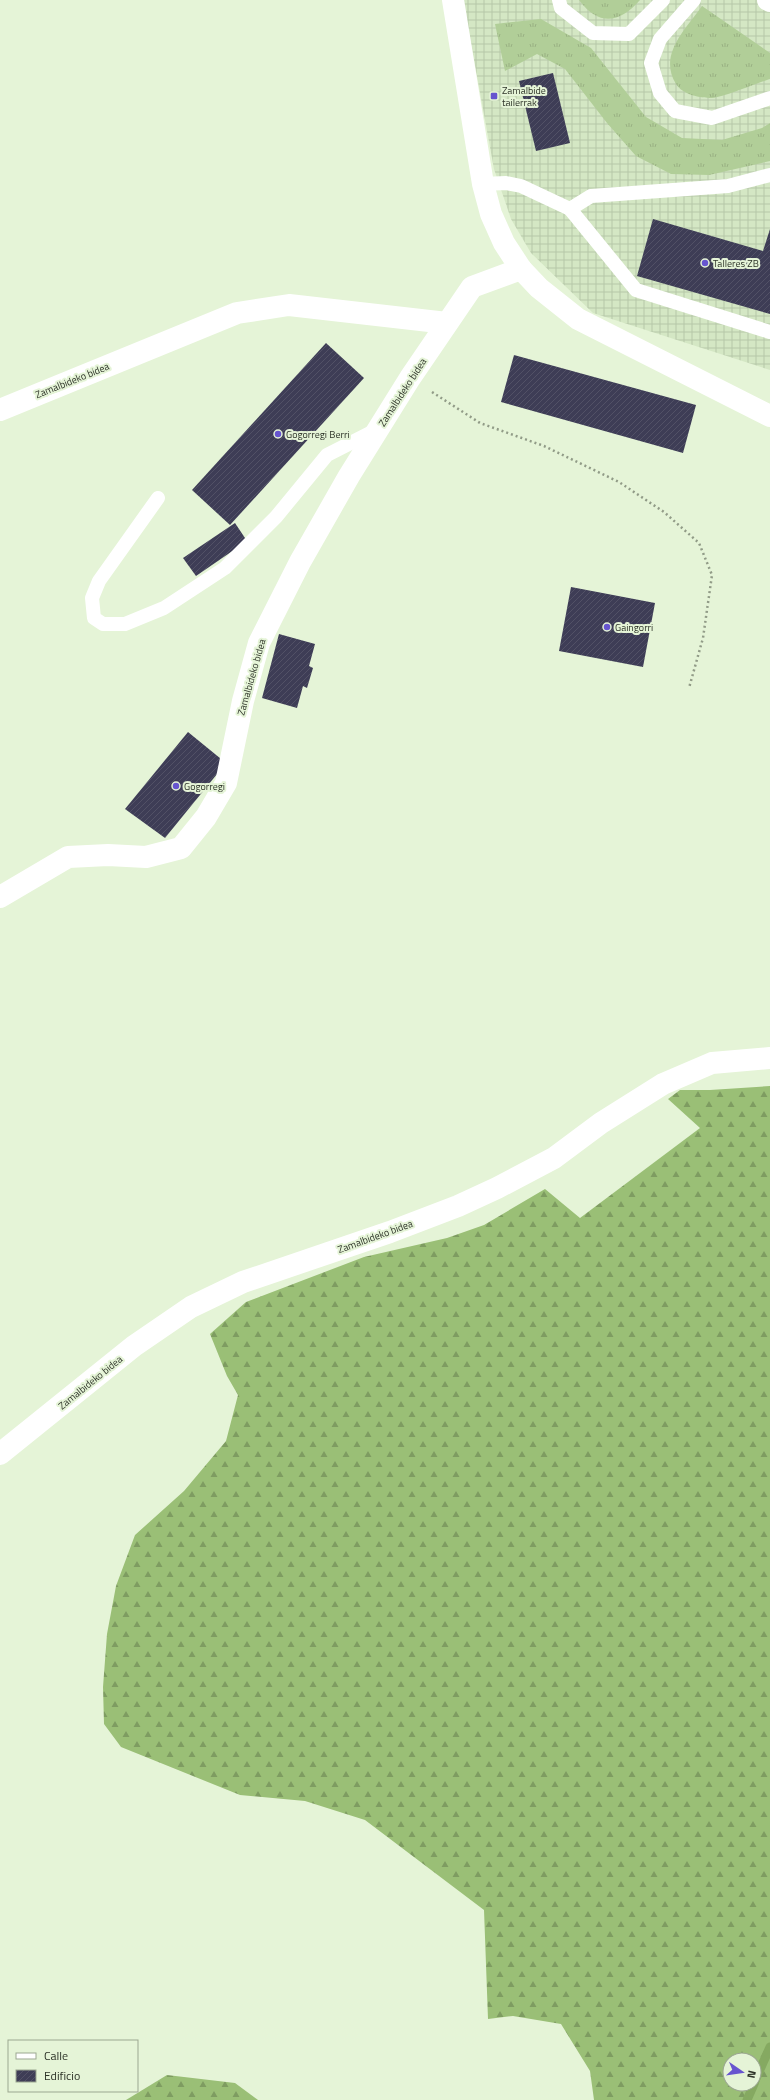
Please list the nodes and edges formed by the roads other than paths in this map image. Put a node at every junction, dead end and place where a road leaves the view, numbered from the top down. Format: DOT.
graph roads {
  1 [pos="453,0"];
  2 [pos="559,0"];
  3 [pos="663,0"];
  4 [pos="691,4"];
  5 [pos="770,98"];
  6 [pos="770,175"];
  7 [pos="483,184"];
  8 [pos="570,209"];
  9 [pos="521,269"];
  10 [pos="447,323"];
  11 [pos="770,332"];
  12 [pos="0,410"];
  13 [pos="770,416"];
  14 [pos="378,429"];
  15 [pos="158,498"];
  16 [pos="0,897"];
  17 [pos="770,1058"];
  18 [pos="0,1454"];
  1 -- 7 [label="street"];
  2 -- 3 [label="lane"];
  4 -- 5 [label="lane"];
  6 -- 8 [label="lane"];
  7 -- 8 [label="lane"];
  7 -- 9 [label="street"];
  8 -- 11 [label="lane"];
  9 -- 10 [label="street, Zamalbideko bidea"];
  9 -- 13 [label="street"];
  10 -- 12 [label="street, Zamalbideko bidea"];
  10 -- 14 [label="street, Zamalbideko bidea"];
  14 -- 15 [label="lane"];
  14 -- 16 [label="street, Zamalbideko bidea"];
  17 -- 18 [label="street, Zamalbideko bidea"];
}
